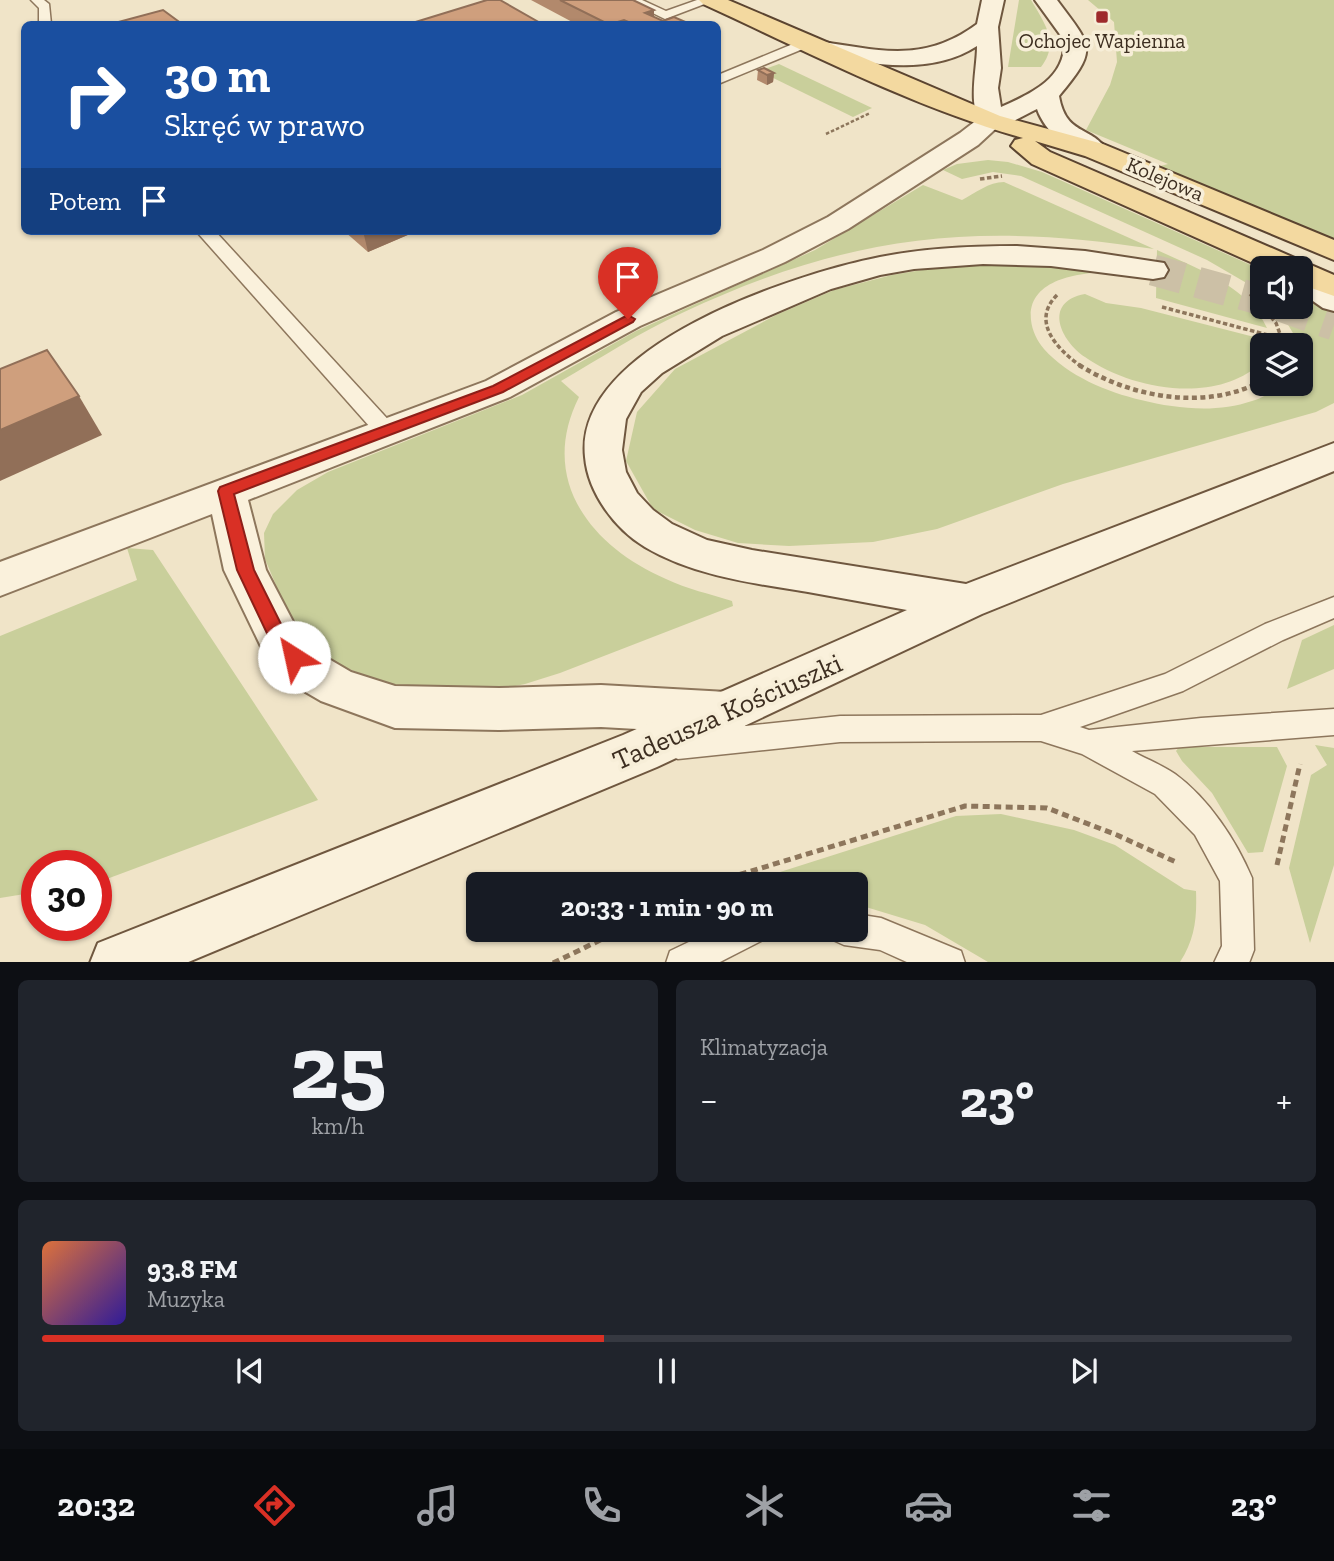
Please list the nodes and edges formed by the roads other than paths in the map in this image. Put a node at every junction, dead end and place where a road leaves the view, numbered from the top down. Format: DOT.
graph roads {
  1 [pos="37,0"];
  2 [pos="632,0"];
  3 [pos="709,0"];
  4 [pos="993,0"];
  5 [pos="1046,0"];
  6 [pos="45,21"];
  7 [pos="986,27"];
  8 [pos="811,45"];
  9 [pos="721,79"];
  10 [pos="1047,95"];
  11 [pos="991,121"];
  12 [pos="1094,150"];
  13 [pos="209,235"];
  14 [pos="1334,251"];
  15 [pos="1261,256"];
  16 [pos="1153,270"];
  17 [pos="1313,278"];
  18 [pos="1313,286"];
  19 [pos="1334,287"];
  20 [pos="1334,301"];
  21 [pos="386,431"];
  22 [pos="1334,456"];
  23 [pos="226,491"];
  24 [pos="0,579"];
  25 [pos="967,602"];
  26 [pos="1334,607"];
  27 [pos="727,713"];
  28 [pos="1334,722"];
  29 [pos="1041,727"];
  30 [pos="1089,743"];
  31 [pos="640,751"];
  32 [pos="868,932"];
  33 [pos="724,942"];
  34 [pos="118,962"];
  35 [pos="682,962"];
  36 [pos="949,962"];
  37 [pos="1230,962"];
  1 -- 6 [label="lane"];
  2 -- 3 [label="lane"];
  3 -- 8 [label="main road, Kolejowa"];
  4 -- 7 [label="street"];
  5 -- 10 [label="street"];
  7 -- 8 [label="street"];
  7 -- 11 [label="street"];
  8 -- 9 [label="lane"];
  8 -- 11 [label="main road, Kolejowa"];
  10 -- 11 [label="street"];
  10 -- 12 [label="street"];
  11 -- 12 [label="main road, Kolejowa"];
  11 -- 15 [label="main road, Kolejowa"];
  11 -- 21 [label="street"];
  12 -- 14 [label="main road, Kolejowa"];
  13 -- 21 [label="lane"];
  16 -- 25 [label="street"];
  17 -- 19 [label="main road, Kolejowa"];
  18 -- 20 [label="street"];
  21 -- 23 [label="street"];
  22 -- 25 [label="street, Tadeusza Kościuszki"];
  23 -- 24 [label="street"];
  23 -- 27 [label="street"];
  25 -- 27 [label="street, Tadeusza Kościuszki"];
  26 -- 29 [label="lane"];
  27 -- 31 [label="street, Tadeusza Kościuszki"];
  28 -- 30 [label="lane"];
  29 -- 30 [label="lane"];
  29 -- 31 [label="lane"];
  30 -- 37 [label="lane"];
  31 -- 34 [label="street, Tadeusza Kościuszki"];
  32 -- 36 [label="lane"];
  33 -- 35 [label="lane"];
}
